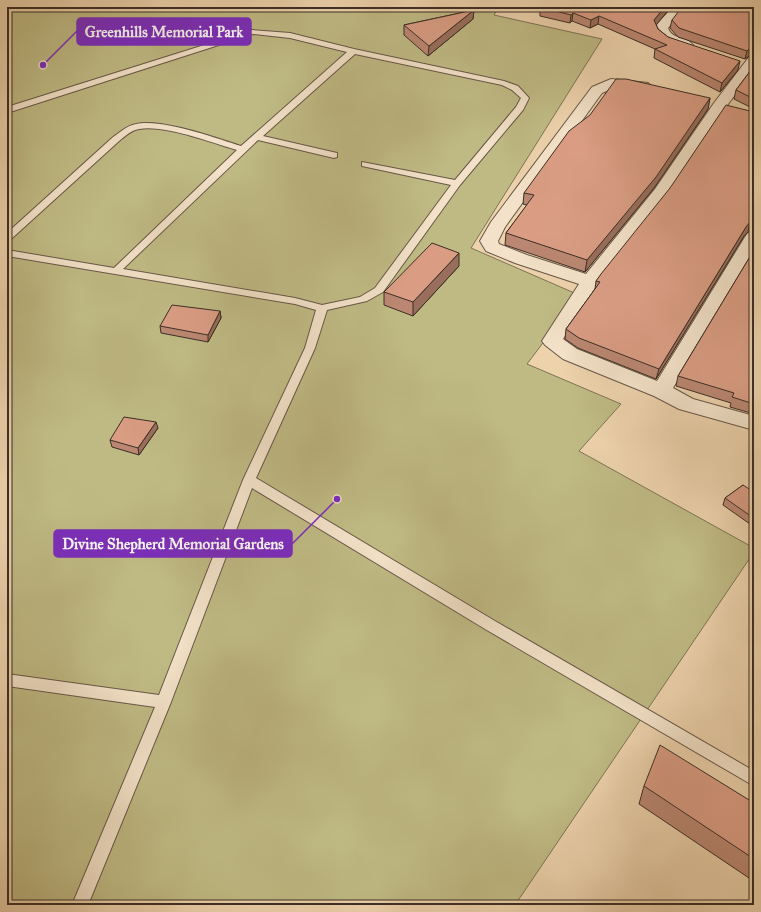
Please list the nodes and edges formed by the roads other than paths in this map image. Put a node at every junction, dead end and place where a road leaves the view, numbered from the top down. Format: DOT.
graph roads {
  1 [pos="680,7"];
  2 [pos="696,48"];
  3 [pos="353,51"];
  4 [pos="746,63"];
  5 [pos="658,90"];
  6 [pos="7,110"];
  7 [pos="257,137"];
  8 [pos="243,149"];
  9 [pos="334,155"];
  10 [pos="364,164"];
  11 [pos="457,183"];
  12 [pos="754,237"];
  13 [pos="7,238"];
  14 [pos="7,253"];
  15 [pos="117,270"];
  16 [pos="590,281"];
  17 [pos="322,308"];
  18 [pos="661,391"];
  19 [pos="754,423"];
  20 [pos="249,480"];
  21 [pos="7,680"];
  22 [pos="164,702"];
  23 [pos="754,779"];
  24 [pos="80,905"];
  1 -- 2 [label="street"];
  3 -- 6 [label="lane"];
  3 -- 7 [label="lane"];
  3 -- 11 [label="lane"];
  4 -- 16 [label="street"];
  5 -- 16 [label="street"];
  7 -- 8 [label="lane"];
  7 -- 9 [label="lane"];
  8 -- 13 [label="lane"];
  8 -- 15 [label="lane"];
  10 -- 11 [label="lane"];
  11 -- 17 [label="lane"];
  12 -- 18 [label="street"];
  14 -- 15 [label="lane"];
  15 -- 17 [label="lane"];
  16 -- 18 [label="street"];
  17 -- 20 [label="lane"];
  18 -- 19 [label="street"];
  20 -- 22 [label="lane"];
  20 -- 23 [label="lane"];
  21 -- 22 [label="lane"];
  22 -- 24 [label="lane"];
}
